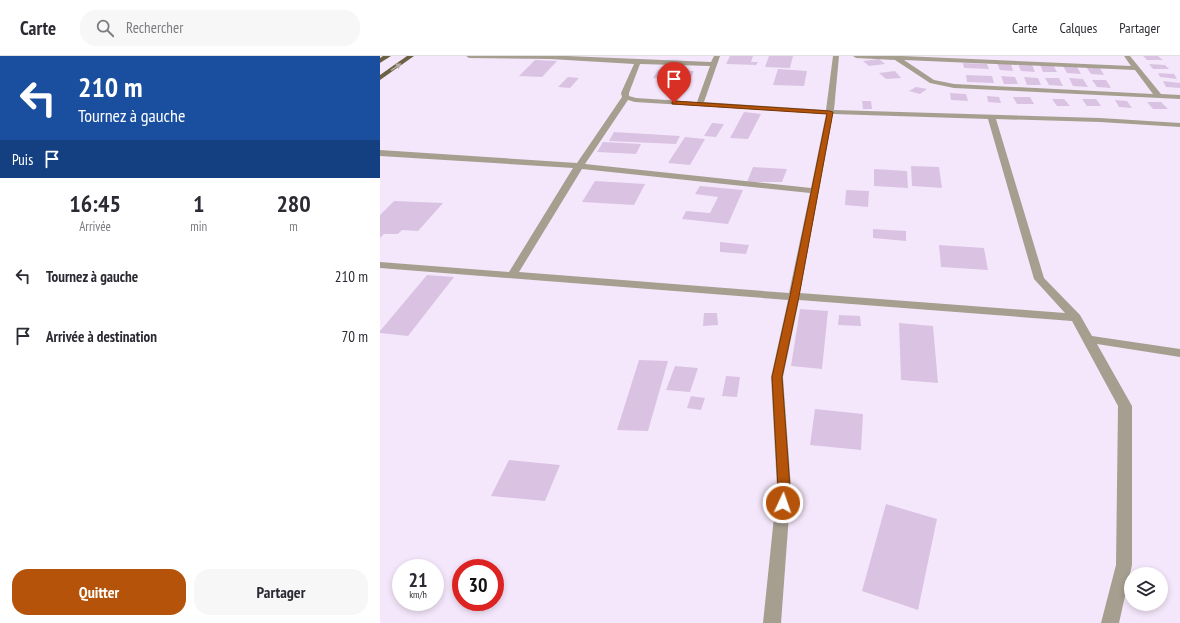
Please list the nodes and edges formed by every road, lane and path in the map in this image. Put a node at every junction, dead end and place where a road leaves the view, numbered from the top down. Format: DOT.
graph roads {
  1 [pos="388,56"];
  2 [pos="411,56"];
  3 [pos="469,56"];
  4 [pos="716,56"];
  5 [pos="836,56"];
  6 [pos="856,56"];
  7 [pos="1127,56"];
  8 [pos="895,57"];
  9 [pos="963,58"];
  10 [pos="380,61"];
  11 [pos="638,62"];
  12 [pos="714,64"];
  13 [pos="1135,68"];
  14 [pos="380,78"];
  15 [pos="1159,96"];
  16 [pos="626,97"];
  17 [pos="1180,97"];
  18 [pos="699,105"];
  19 [pos="830,112"];
  20 [pos="991,117"];
  21 [pos="1180,125"];
  22 [pos="380,153"];
  23 [pos="579,166"];
  24 [pos="815,191"];
  25 [pos="380,265"];
  26 [pos="512,275"];
  27 [pos="794,296"];
  28 [pos="1076,318"];
  29 [pos="1088,339"];
  30 [pos="1180,353"];
  31 [pos="772,623"];
  32 [pos="1110,623"];
  1 -- 10 [label="main road"];
  14 -- 2 [label="main road, one-way"];
  3 -- 11 [label="street"];
  4 -- 12 [label="street"];
  5 -- 19 [label="street"];
  6 -- 8 [label="street"];
  7 -- 13 [label="street"];
  8 -- 9 [label="street"];
  8 -- 15 [label="street"];
  9 -- 13 [label="street"];
  11 -- 12 [label="street"];
  11 -- 16 [label="street"];
  12 -- 18 [label="street"];
  13 -- 15 [label="street"];
  15 -- 17 [label="street"];
  16 -- 18 [label="street"];
  16 -- 23 [label="street"];
  18 -- 19 [label="street"];
  19 -- 20 [label="street"];
  19 -- 24 [label="street"];
  20 -- 21 [label="street"];
  20 -- 28 [label="street"];
  22 -- 23 [label="street"];
  23 -- 24 [label="street"];
  23 -- 26 [label="street"];
  24 -- 27 [label="street"];
  25 -- 26 [label="street"];
  26 -- 27 [label="street"];
  27 -- 28 [label="street"];
  27 -- 31 [label="street"];
  28 -- 29 [label="street"];
  29 -- 30 [label="street"];
  29 -- 32 [label="street"];
}
